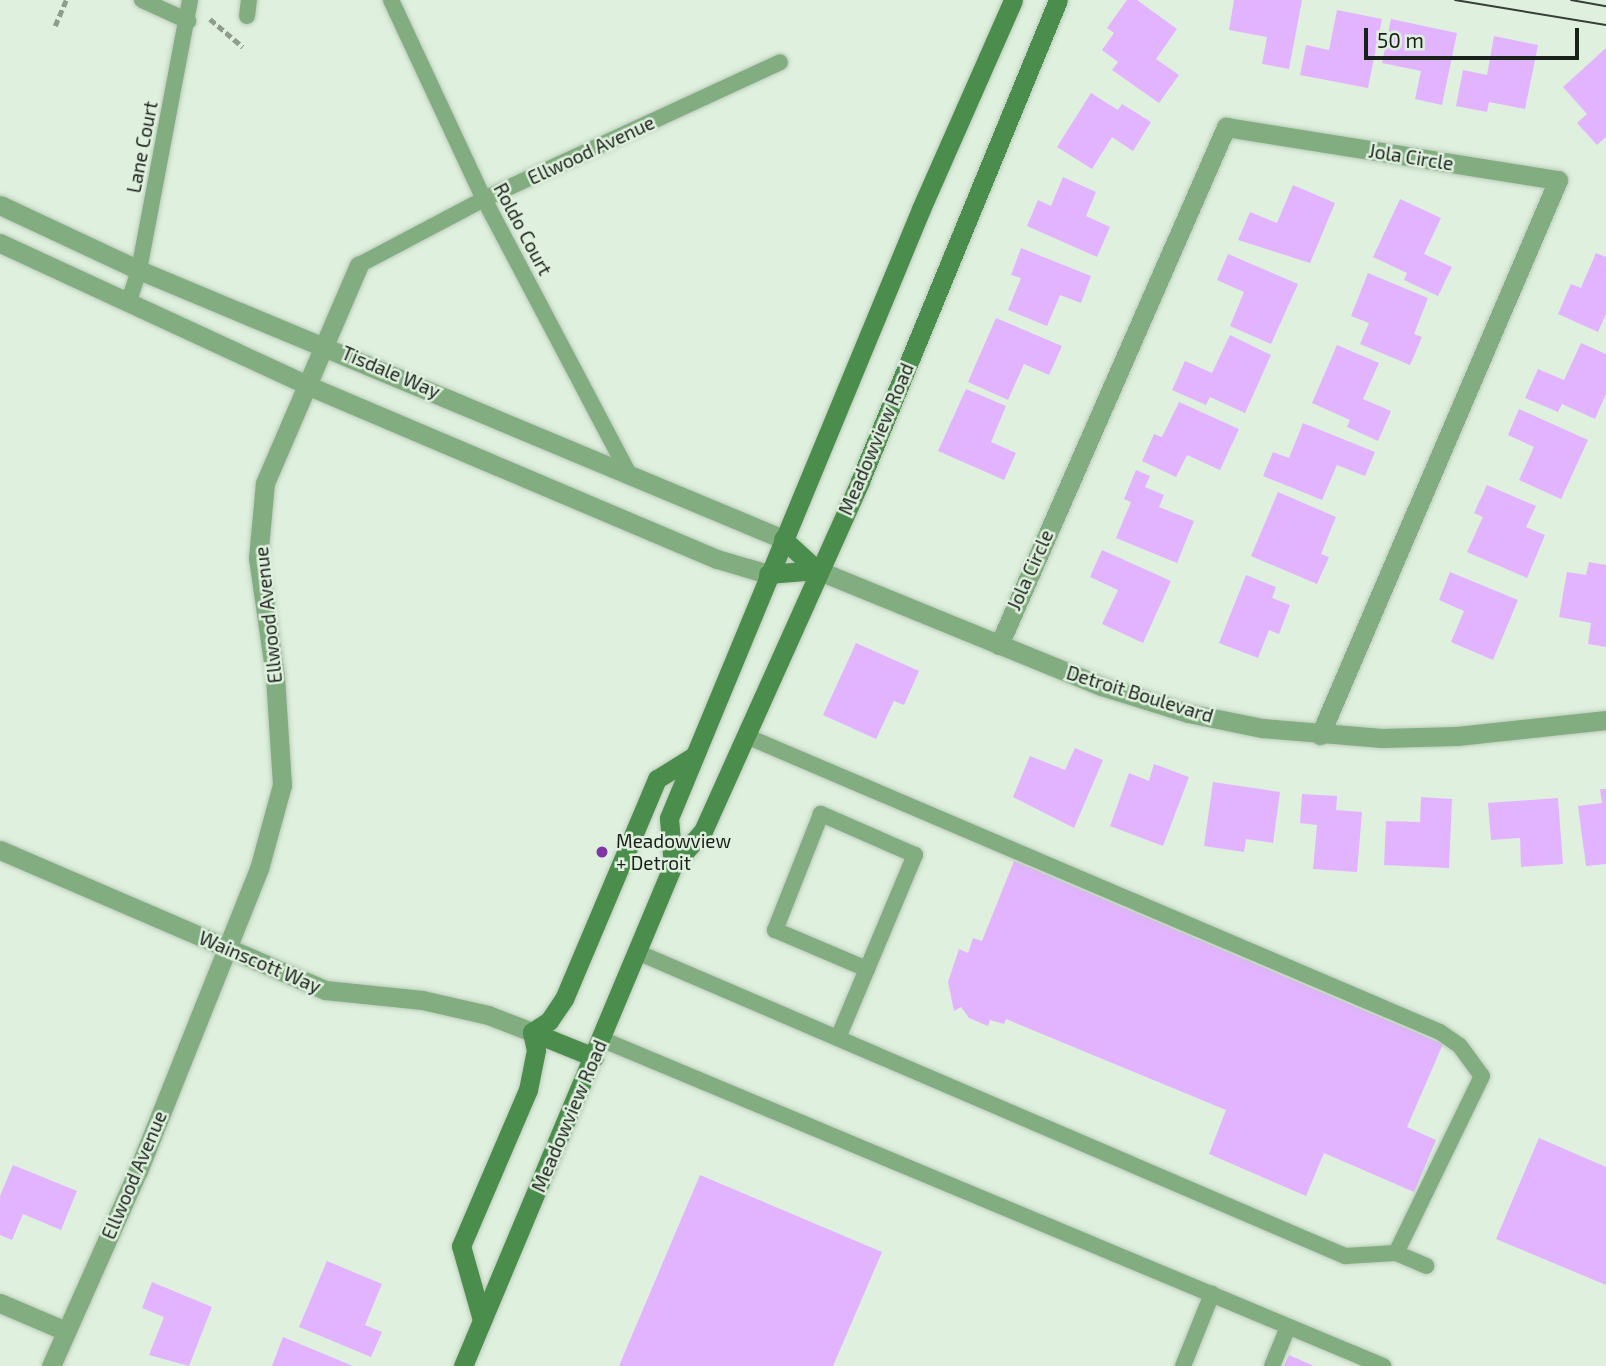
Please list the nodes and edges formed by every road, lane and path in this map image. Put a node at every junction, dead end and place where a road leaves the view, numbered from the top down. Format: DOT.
graph roads {
  1 [pos="66,0"];
  2 [pos="142,0"];
  3 [pos="391,0"];
  4 [pos="1013,0"];
  5 [pos="1058,0"];
  6 [pos="190,1"];
  7 [pos="188,21"];
  8 [pos="55,26"];
  9 [pos="243,47"];
  10 [pos="780,62"];
  11 [pos="484,200"];
  12 [pos="0,205"];
  13 [pos="0,243"];
  14 [pos="359,265"];
  15 [pos="139,270"];
  16 [pos="129,300"];
  17 [pos="327,345"];
  18 [pos="309,386"];
  19 [pos="628,472"];
  20 [pos="783,539"];
  21 [pos="817,570"];
  22 [pos="768,575"];
  23 [pos="999,645"];
  24 [pos="1606,720"];
  25 [pos="1320,735"];
  26 [pos="746,736"];
  27 [pos="694,755"];
  28 [pos="0,850"];
  29 [pos="673,865"];
  30 [pos="227,949"];
  31 [pos="637,952"];
  32 [pos="867,969"];
  33 [pos="532,1032"];
  34 [pos="838,1038"];
  35 [pos="597,1048"];
  36 [pos="1396,1253"];
  37 [pos="1426,1266"];
  38 [pos="1212,1294"];
  39 [pos="0,1303"];
  40 [pos="482,1320"];
  41 [pos="1288,1327"];
  42 [pos="65,1331"];
  43 [pos="51,1366"];
  44 [pos="463,1366"];
  45 [pos="1183,1366"];
  46 [pos="1272,1366"];
  47 [pos="1382,1366"];
  1 -- 8 [label="path"];
  2 -- 7 [label="lane"];
  3 -- 11 [label="lane, Roldo Court"];
  4 -- 20 [label="main road"];
  5 -- 21 [label="main road, Meadowview Road"];
  6 -- 7 [label="lane, Lane Court"];
  6 -- 9 [label="path"];
  7 -- 15 [label="lane, Lane Court"];
  10 -- 11 [label="lane, Ellwood Avenue"];
  11 -- 14 [label="lane, Ellwood Avenue"];
  11 -- 19 [label="lane, Roldo Court"];
  12 -- 15 [label="street, Tisdale Way"];
  13 -- 16 [label="street"];
  14 -- 17 [label="street, Ellwood Avenue"];
  15 -- 16 [label="lane, Lane Court"];
  15 -- 17 [label="street, Tisdale Way"];
  16 -- 18 [label="street"];
  17 -- 18 [label="street, Ellwood Avenue"];
  17 -- 19 [label="street, Tisdale Way"];
  18 -- 22 [label="street"];
  18 -- 30 [label="street, Ellwood Avenue"];
  19 -- 20 [label="street, Tisdale Way"];
  20 -- 21 [label="main road"];
  20 -- 22 [label="main road, Meadowview Road"];
  21 -- 22 [label="main road"];
  21 -- 23 [label="street, Detroit Boulevard"];
  21 -- 26 [label="main road, Meadowview Road"];
  22 -- 27 [label="main road, Meadowview Road"];
  23 -- 25 [label="street, Detroit Boulevard"];
  23 -- 25 [label="street, Jola Circle"];
  24 -- 25 [label="street, Detroit Boulevard"];
  26 -- 29 [label="main road, Meadowview Road"];
  26 -- 36 [label="lane"];
  27 -- 29 [label="main road, Meadowview Road"];
  27 -- 33 [label="main road"];
  28 -- 30 [label="street, Wainscott Way"];
  29 -- 31 [label="main road, Meadowview Road"];
  30 -- 33 [label="street, Wainscott Way"];
  30 -- 42 [label="street, Ellwood Avenue"];
  31 -- 34 [label="lane"];
  31 -- 35 [label="main road, Meadowview Road"];
  32 -- 32 [label="lane"];
  32 -- 34 [label="lane"];
  33 -- 35 [label="main road"];
  33 -- 40 [label="main road"];
  34 -- 36 [label="lane"];
  35 -- 38 [label="lane"];
  35 -- 40 [label="main road, Meadowview Road"];
  36 -- 37 [label="lane"];
  38 -- 41 [label="lane"];
  38 -- 45 [label="lane"];
  39 -- 42 [label="street"];
  40 -- 44 [label="main road, Meadowview Road"];
  41 -- 46 [label="lane"];
  41 -- 47 [label="lane"];
  42 -- 43 [label="street, Ellwood Avenue"];
}
